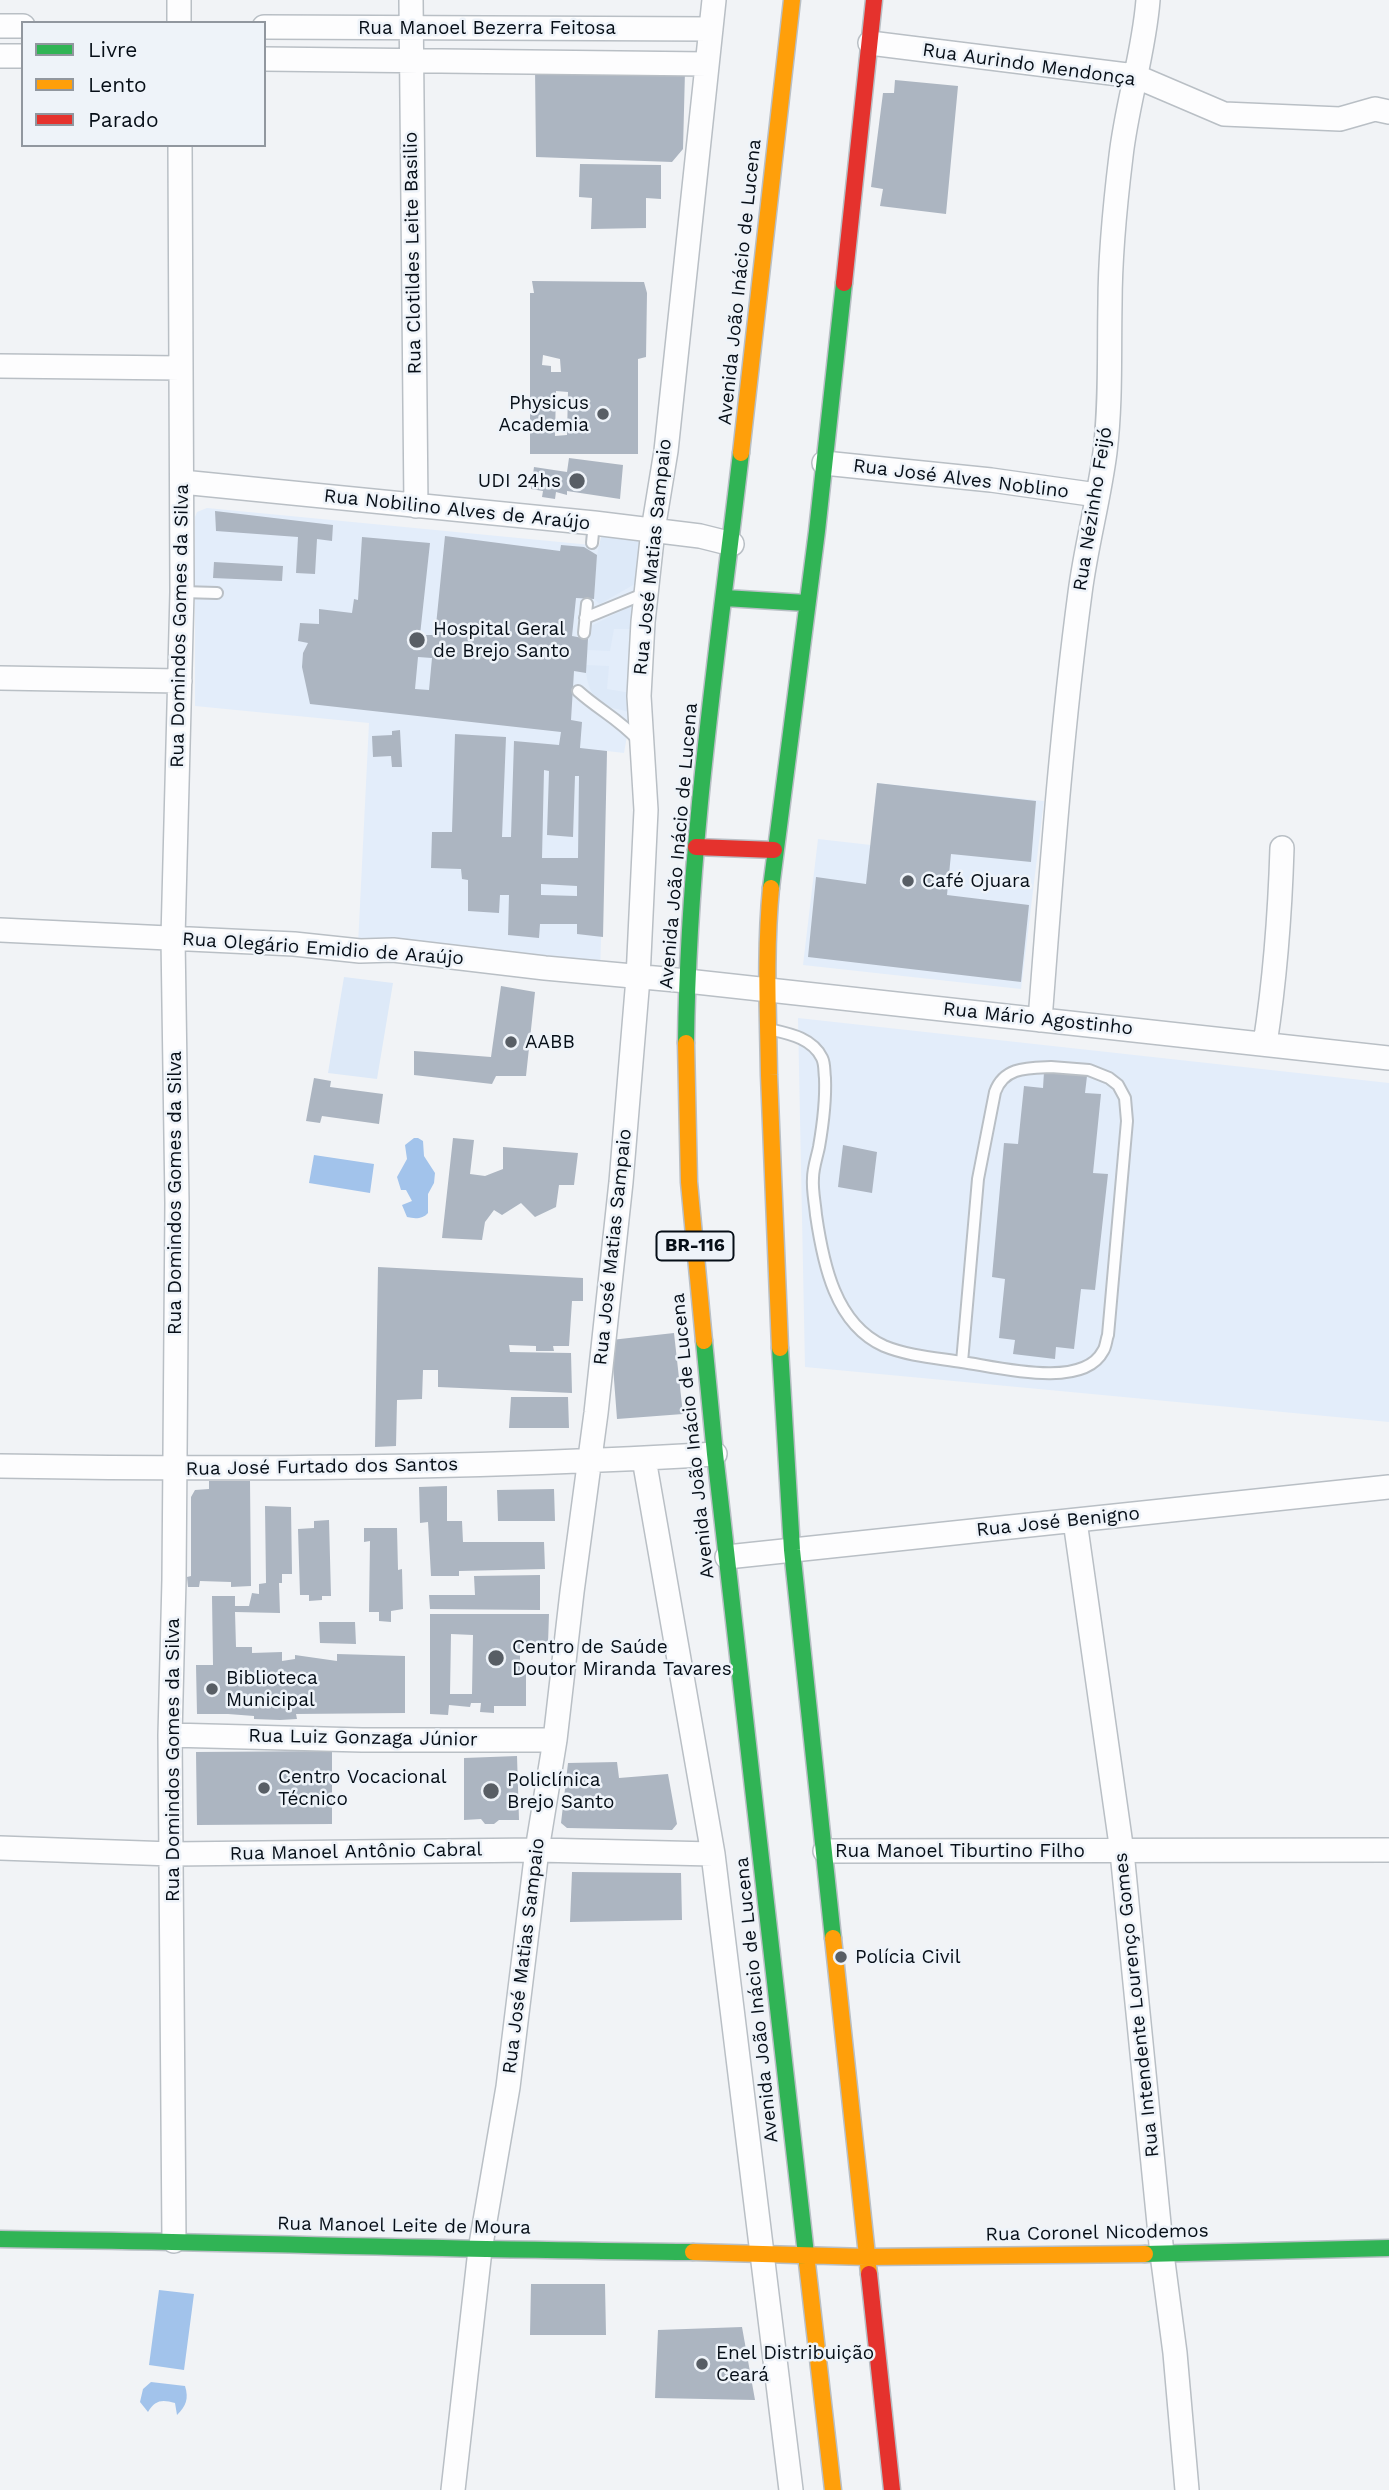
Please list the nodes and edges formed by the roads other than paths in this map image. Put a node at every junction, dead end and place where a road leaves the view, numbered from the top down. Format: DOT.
graph roads {
  1 [pos="179,0"];
  2 [pos="411,0"];
  3 [pos="714,0"];
  4 [pos="792,0"];
  5 [pos="874,0"];
  6 [pos="1148,0"];
  7 [pos="179,21"];
  8 [pos="0,26"];
  9 [pos="21,26"];
  10 [pos="266,27"];
  11 [pos="411,27"];
  12 [pos="711,29"];
  13 [pos="870,43"];
  14 [pos="0,56"];
  15 [pos="21,56"];
  16 [pos="266,59"];
  17 [pos="411,61"];
  18 [pos="707,64"];
  19 [pos="1135,76"];
  20 [pos="1389,112"];
  21 [pos="180,147"];
  22 [pos="0,366"];
  23 [pos="180,368"];
  24 [pos="824,463"];
  25 [pos="182,482"];
  26 [pos="1097,495"];
  27 [pos="416,506"];
  28 [pos="653,530"];
  29 [pos="732,544"];
  30 [pos="182,592"];
  31 [pos="217,593"];
  32 [pos="646,593"];
  33 [pos="725,598"];
  34 [pos="806,603"];
  35 [pos="587,604"];
  36 [pos="585,618"];
  37 [pos="584,633"];
  38 [pos="0,678"];
  39 [pos="180,681"];
  40 [pos="578,692"];
  41 [pos="643,745"];
  42 [pos="696,847"];
  43 [pos="1282,848"];
  44 [pos="774,850"];
  45 [pos="0,930"];
  46 [pos="173,938"];
  47 [pos="638,978"];
  48 [pos="687,981"];
  49 [pos="766,990"];
  50 [pos="1040,1020"];
  51 [pos="768,1030"];
  52 [pos="1265,1044"];
  53 [pos="1389,1058"];
  54 [pos="962,1362"];
  55 [pos="715,1454"];
  56 [pos="643,1458"];
  57 [pos="590,1461"];
  58 [pos="0,1465"];
  59 [pos="173,1469"];
  60 [pos="1389,1487"];
  61 [pos="1075,1521"];
  62 [pos="792,1550"];
  63 [pos="727,1557"];
  64 [pos="170,1735"];
  65 [pos="555,1740"];
  66 [pos="0,1848"];
  67 [pos="537,1850"];
  68 [pos="1389,1850"];
  69 [pos="825,1851"];
  70 [pos="1122,1852"];
  71 [pos="713,1853"];
  72 [pos="172,1854"];
  73 [pos="0,2239"];
  74 [pos="174,2241"];
  75 [pos="1389,2248"];
  76 [pos="480,2250"];
  77 [pos="763,2252"];
  78 [pos="1162,2253"];
  79 [pos="806,2254"];
  80 [pos="867,2257"];
  81 [pos="453,2490"];
  82 [pos="791,2490"];
  83 [pos="833,2490"];
  84 [pos="892,2490"];
  85 [pos="1187,2490"];
  1 -- 7 [label="street"];
  2 -- 11 [label="street, Rua Clotildes Leite Basilio"];
  3 -- 12 [label="street, Rua José Matias Sampaio"];
  4 -- 29 [label="main road, Avenida João Inácio de Lucena / BR-116"];
  5 -- 13 [label="main road"];
  6 -- 19 [label="street, Rua Nézinho Feijó"];
  8 -- 9 [label="street"];
  10 -- 11 [label="street, Rua Manoel Bezerra Feitosa"];
  11 -- 12 [label="street, Rua Manoel Bezerra Feitosa"];
  11 -- 17 [label="street, Rua Clotildes Leite Basilio"];
  12 -- 18 [label="street, Rua José Matias Sampaio"];
  13 -- 19 [label="street, Rua Aurindo Mendonça"];
  13 -- 24 [label="main road"];
  14 -- 15 [label="street"];
  16 -- 17 [label="street, Rua Manoel Bezerra Feitosa"];
  17 -- 18 [label="street, Rua Manoel Bezerra Feitosa"];
  17 -- 27 [label="street, Rua Clotildes Leite Basilio"];
  18 -- 28 [label="street, Rua José Matias Sampaio"];
  19 -- 20 [label="street, Rua Aurindo Mendonça"];
  19 -- 26 [label="street, Rua Nézinho Feijó"];
  21 -- 23 [label="street, Rua Domindos Gomes da Silva"];
  22 -- 23 [label="street"];
  23 -- 25 [label="street, Rua Domindos Gomes da Silva"];
  24 -- 26 [label="street, Rua José Alves Noblino"];
  24 -- 34 [label="main road"];
  25 -- 27 [label="street, Rua Nobilino Alves de Araújo"];
  25 -- 30 [label="street, Rua Domindos Gomes da Silva"];
  26 -- 50 [label="street, Rua Nézinho Feijó"];
  27 -- 28 [label="street, Rua Nobilino Alves de Araújo"];
  28 -- 29 [label="street, Rua Nobilino Alves de Araújo"];
  28 -- 32 [label="street, Rua José Matias Sampaio"];
  29 -- 33 [label="main road, Avenida João Inácio de Lucena / BR-116"];
  30 -- 31 [label="lane"];
  30 -- 39 [label="street, Rua Domindos Gomes da Silva"];
  32 -- 36 [label="lane"];
  32 -- 41 [label="street, Rua José Matias Sampaio"];
  33 -- 34 [label="main road"];
  33 -- 42 [label="main road, Avenida João Inácio de Lucena / BR-116"];
  34 -- 44 [label="main road"];
  35 -- 36 [label="lane"];
  36 -- 37 [label="lane"];
  38 -- 39 [label="street"];
  39 -- 46 [label="street, Rua Domindos Gomes da Silva"];
  40 -- 41 [label="lane"];
  41 -- 47 [label="street, Rua José Matias Sampaio"];
  42 -- 44 [label="main road"];
  42 -- 48 [label="main road, Avenida João Inácio de Lucena / BR-116"];
  43 -- 52 [label="street"];
  44 -- 49 [label="main road"];
  45 -- 46 [label="street, Rua Olegário Emidio de Araújo"];
  46 -- 47 [label="street, Rua Olegário Emidio de Araújo"];
  46 -- 59 [label="street, Rua Domindos Gomes da Silva"];
  47 -- 48 [label="street, Rua Olegário Emidio de Araújo"];
  47 -- 57 [label="street, Rua José Matias Sampaio"];
  48 -- 49 [label="street, Rua Mário Agostinho"];
  48 -- 55 [label="main road, Avenida João Inácio de Lucena / BR-116"];
  49 -- 50 [label="street, Rua Mário Agostinho"];
  49 -- 51 [label="main road"];
  50 -- 52 [label="street, Rua Mário Agostinho"];
  51 -- 54 [label="lane"];
  51 -- 62 [label="main road"];
  52 -- 53 [label="street, Rua Mário Agostinho"];
  54 -- 54 [label="lane"];
  55 -- 56 [label="street, Rua José Furtado dos Santos"];
  55 -- 63 [label="main road, Avenida João Inácio de Lucena / BR-116"];
  56 -- 57 [label="street, Rua José Furtado dos Santos"];
  56 -- 71 [label="street"];
  57 -- 59 [label="street, Rua José Furtado dos Santos"];
  57 -- 65 [label="street, Rua José Matias Sampaio"];
  58 -- 59 [label="street, Rua José Furtado dos Santos"];
  59 -- 64 [label="street, Rua Domindos Gomes da Silva"];
  60 -- 61 [label="street, Rua José Benigno"];
  61 -- 62 [label="street, Rua José Benigno"];
  61 -- 70 [label="street, Rua Intendente Lourenço Gomes"];
  62 -- 63 [label="street, Rua José Benigno"];
  62 -- 69 [label="main road"];
  63 -- 79 [label="main road, Avenida João Inácio de Lucena / BR-116"];
  64 -- 65 [label="street, Rua Luiz Gonzaga Júnior"];
  64 -- 72 [label="street, Rua Domindos Gomes da Silva"];
  65 -- 67 [label="street, Rua José Matias Sampaio"];
  66 -- 72 [label="street, Rua Manoel Antônio Cabral"];
  67 -- 71 [label="street, Rua Manoel Antônio Cabral"];
  67 -- 72 [label="street, Rua Manoel Antônio Cabral"];
  67 -- 76 [label="street, Rua José Matias Sampaio"];
  68 -- 70 [label="street, Rua Manoel Tiburtino Filho"];
  69 -- 70 [label="street, Rua Manoel Tiburtino Filho"];
  69 -- 80 [label="main road"];
  70 -- 78 [label="street, Rua Intendente Lourenço Gomes"];
  71 -- 77 [label="street"];
  72 -- 74 [label="street, Rua Domindos Gomes da Silva"];
  73 -- 74 [label="main road, Rua Manoel Leite de Moura"];
  74 -- 76 [label="main road, Rua Manoel Leite de Moura"];
  75 -- 78 [label="main road, Rua Coronel Nicodemos"];
  76 -- 77 [label="main road, Rua Manoel Leite de Moura"];
  76 -- 81 [label="street, Rua José Matias Sampaio"];
  77 -- 79 [label="main road, Rua Manoel Leite de Moura"];
  77 -- 82 [label="street"];
  78 -- 80 [label="main road, Rua Coronel Nicodemos"];
  78 -- 85 [label="street, Rua Intendente Lourenço Gomes"];
  79 -- 80 [label="main road, Rua Coronel Nicodemos"];
  79 -- 83 [label="main road, Avenida João Inácio de Lucena / BR-116"];
  80 -- 84 [label="main road"];
}
